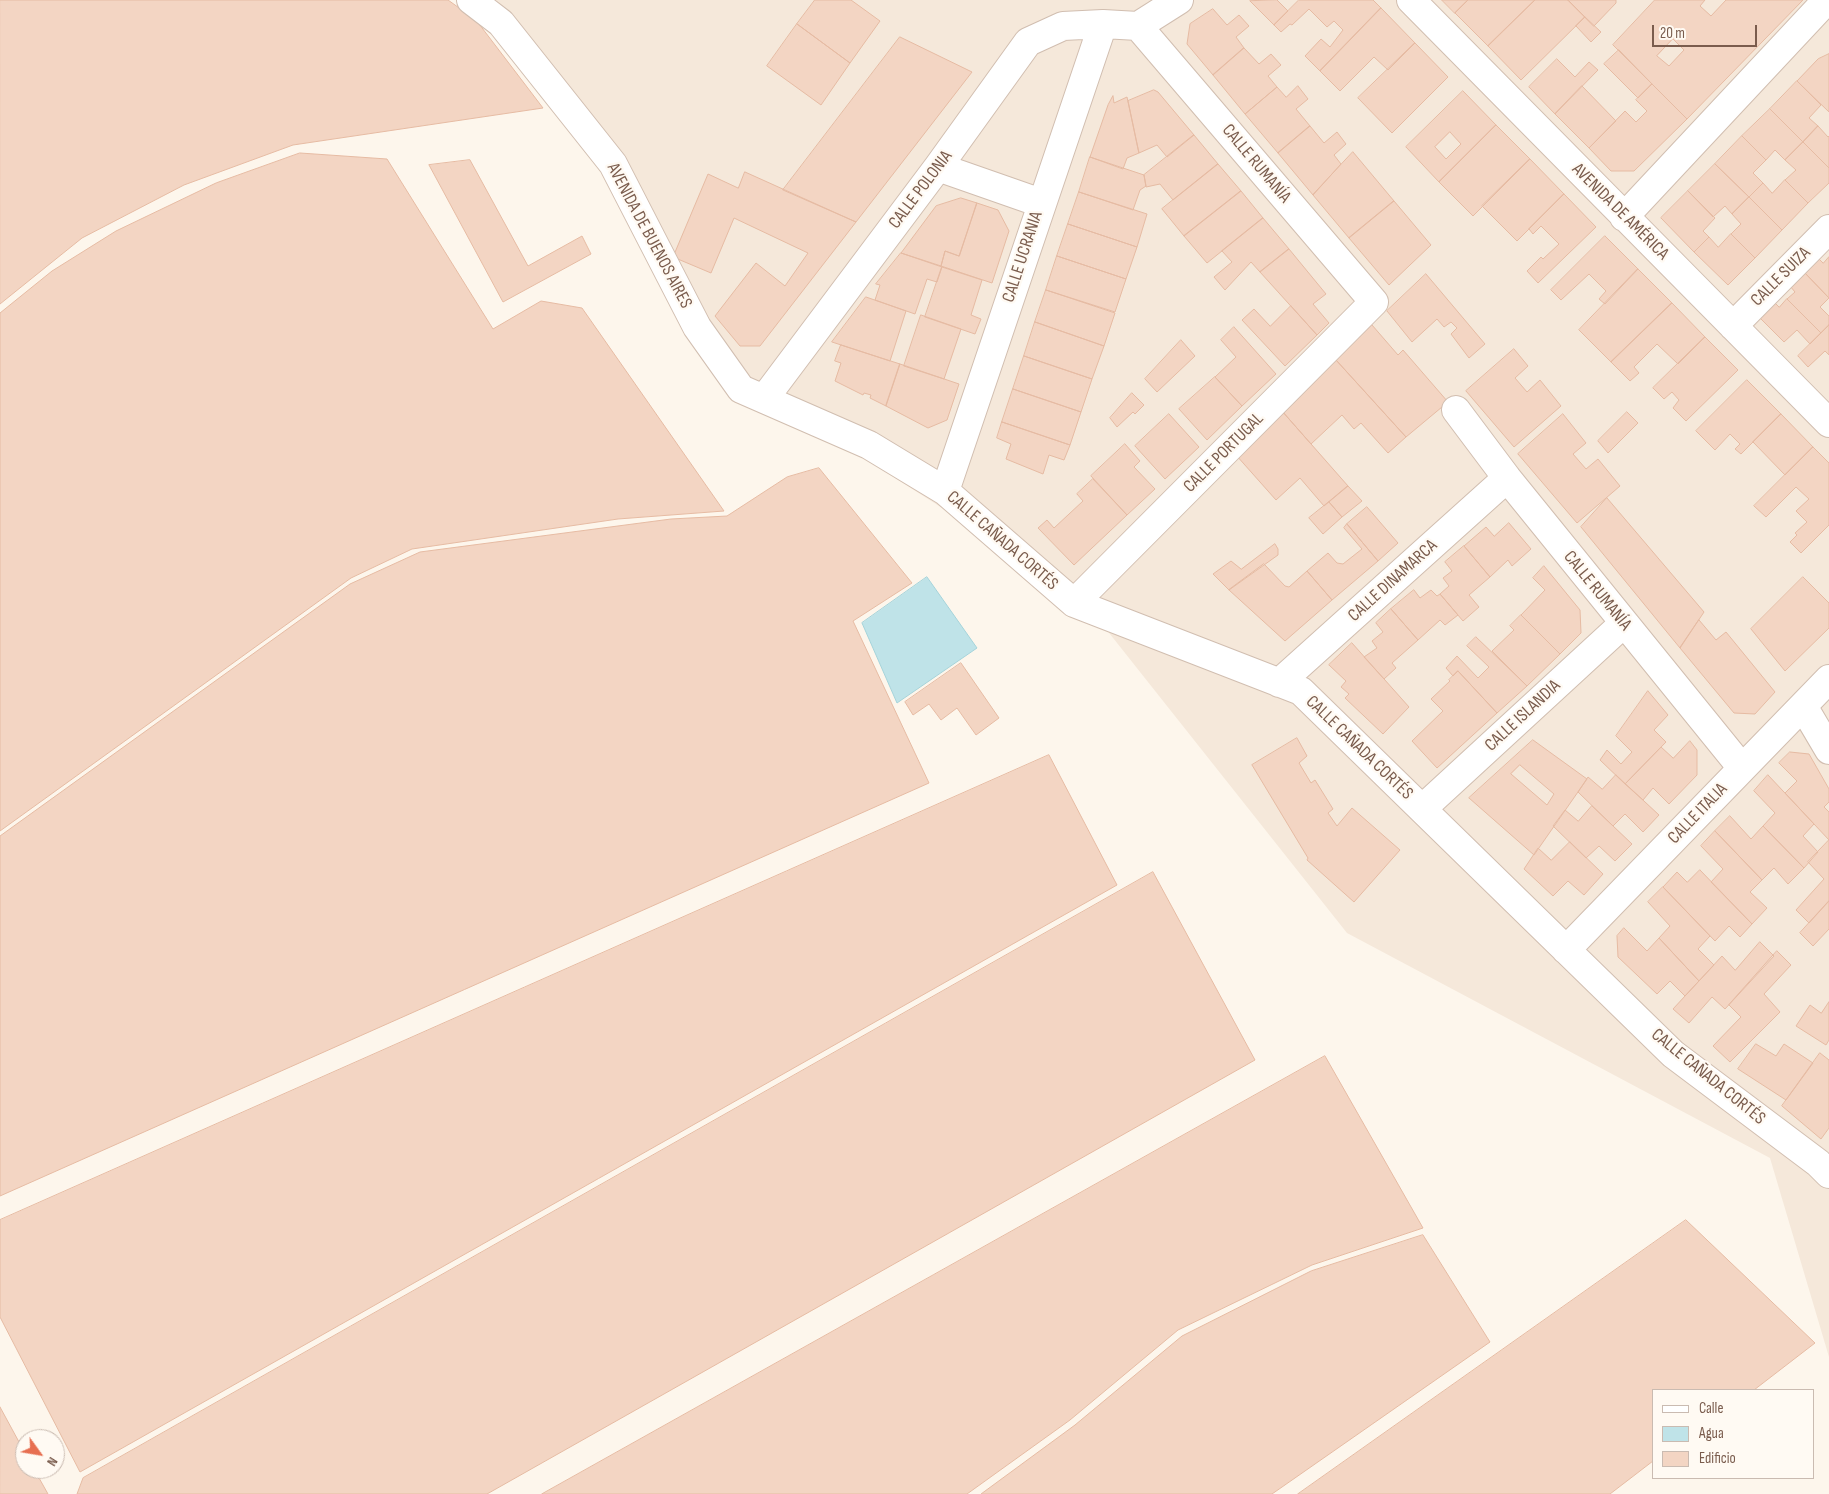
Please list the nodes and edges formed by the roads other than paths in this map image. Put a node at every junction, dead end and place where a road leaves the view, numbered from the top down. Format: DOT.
graph roads {
  1 [pos="471,0"];
  2 [pos="1179,0"];
  3 [pos="1411,0"];
  4 [pos="1827,0"];
  5 [pos="1103,24"];
  6 [pos="1138,26"];
  7 [pos="938,168"];
  8 [pos="1041,203"];
  9 [pos="1624,217"];
  10 [pos="1829,229"];
  11 [pos="1374,302"];
  12 [pos="1733,326"];
  13 [pos="753,394"];
  14 [pos="1456,410"];
  15 [pos="1829,423"];
  16 [pos="1506,478"];
  17 [pos="945,491"];
  18 [pos="1074,603"];
  19 [pos="1623,624"];
  20 [pos="1829,679"];
  21 [pos="1280,683"];
  22 [pos="1803,706"];
  23 [pos="1829,750"];
  24 [pos="1742,768"];
  25 [pos="1422,809"];
  26 [pos="1566,950"];
  27 [pos="1825,1161"];
  1 -- 13 [label="street, AVENIDA DE BUENOS AIRES"];
  2 -- 6 [label="street"];
  3 -- 9 [label="street, AVENIDA DE AMÉRICA"];
  4 -- 9 [label="street"];
  5 -- 6 [label="street, CALLE POLONIA"];
  5 -- 7 [label="street, CALLE POLONIA"];
  5 -- 8 [label="street, CALLE UCRANIA"];
  6 -- 11 [label="street, CALLE RUMANÍA"];
  7 -- 8 [label="street"];
  7 -- 13 [label="street, CALLE POLONIA"];
  8 -- 17 [label="street, CALLE UCRANIA"];
  9 -- 12 [label="street, AVENIDA DE AMÉRICA"];
  10 -- 12 [label="street, CALLE SUIZA"];
  11 -- 18 [label="street, CALLE PORTUGAL"];
  12 -- 15 [label="street, AVENIDA DE AMÉRICA"];
  13 -- 17 [label="street, CALLE CAÑADA CORTÉS"];
  14 -- 16 [label="street, CALLE RUMANÍA"];
  16 -- 19 [label="street, CALLE RUMANÍA"];
  16 -- 21 [label="street, CALLE DINAMARCA"];
  17 -- 18 [label="street, CALLE CAÑADA CORTÉS"];
  18 -- 21 [label="street, CALLE CAÑADA CORTÉS"];
  19 -- 24 [label="street, CALLE RUMANÍA"];
  19 -- 25 [label="street, CALLE ISLANDIA"];
  20 -- 22 [label="street, CALLE ITALIA"];
  21 -- 25 [label="street, CALLE CAÑADA CORTÉS"];
  22 -- 23 [label="street"];
  22 -- 24 [label="street, CALLE ITALIA"];
  24 -- 26 [label="street, CALLE ITALIA"];
  25 -- 26 [label="street, CALLE CAÑADA CORTÉS"];
  26 -- 27 [label="street, CALLE CAÑADA CORTÉS"];
}
